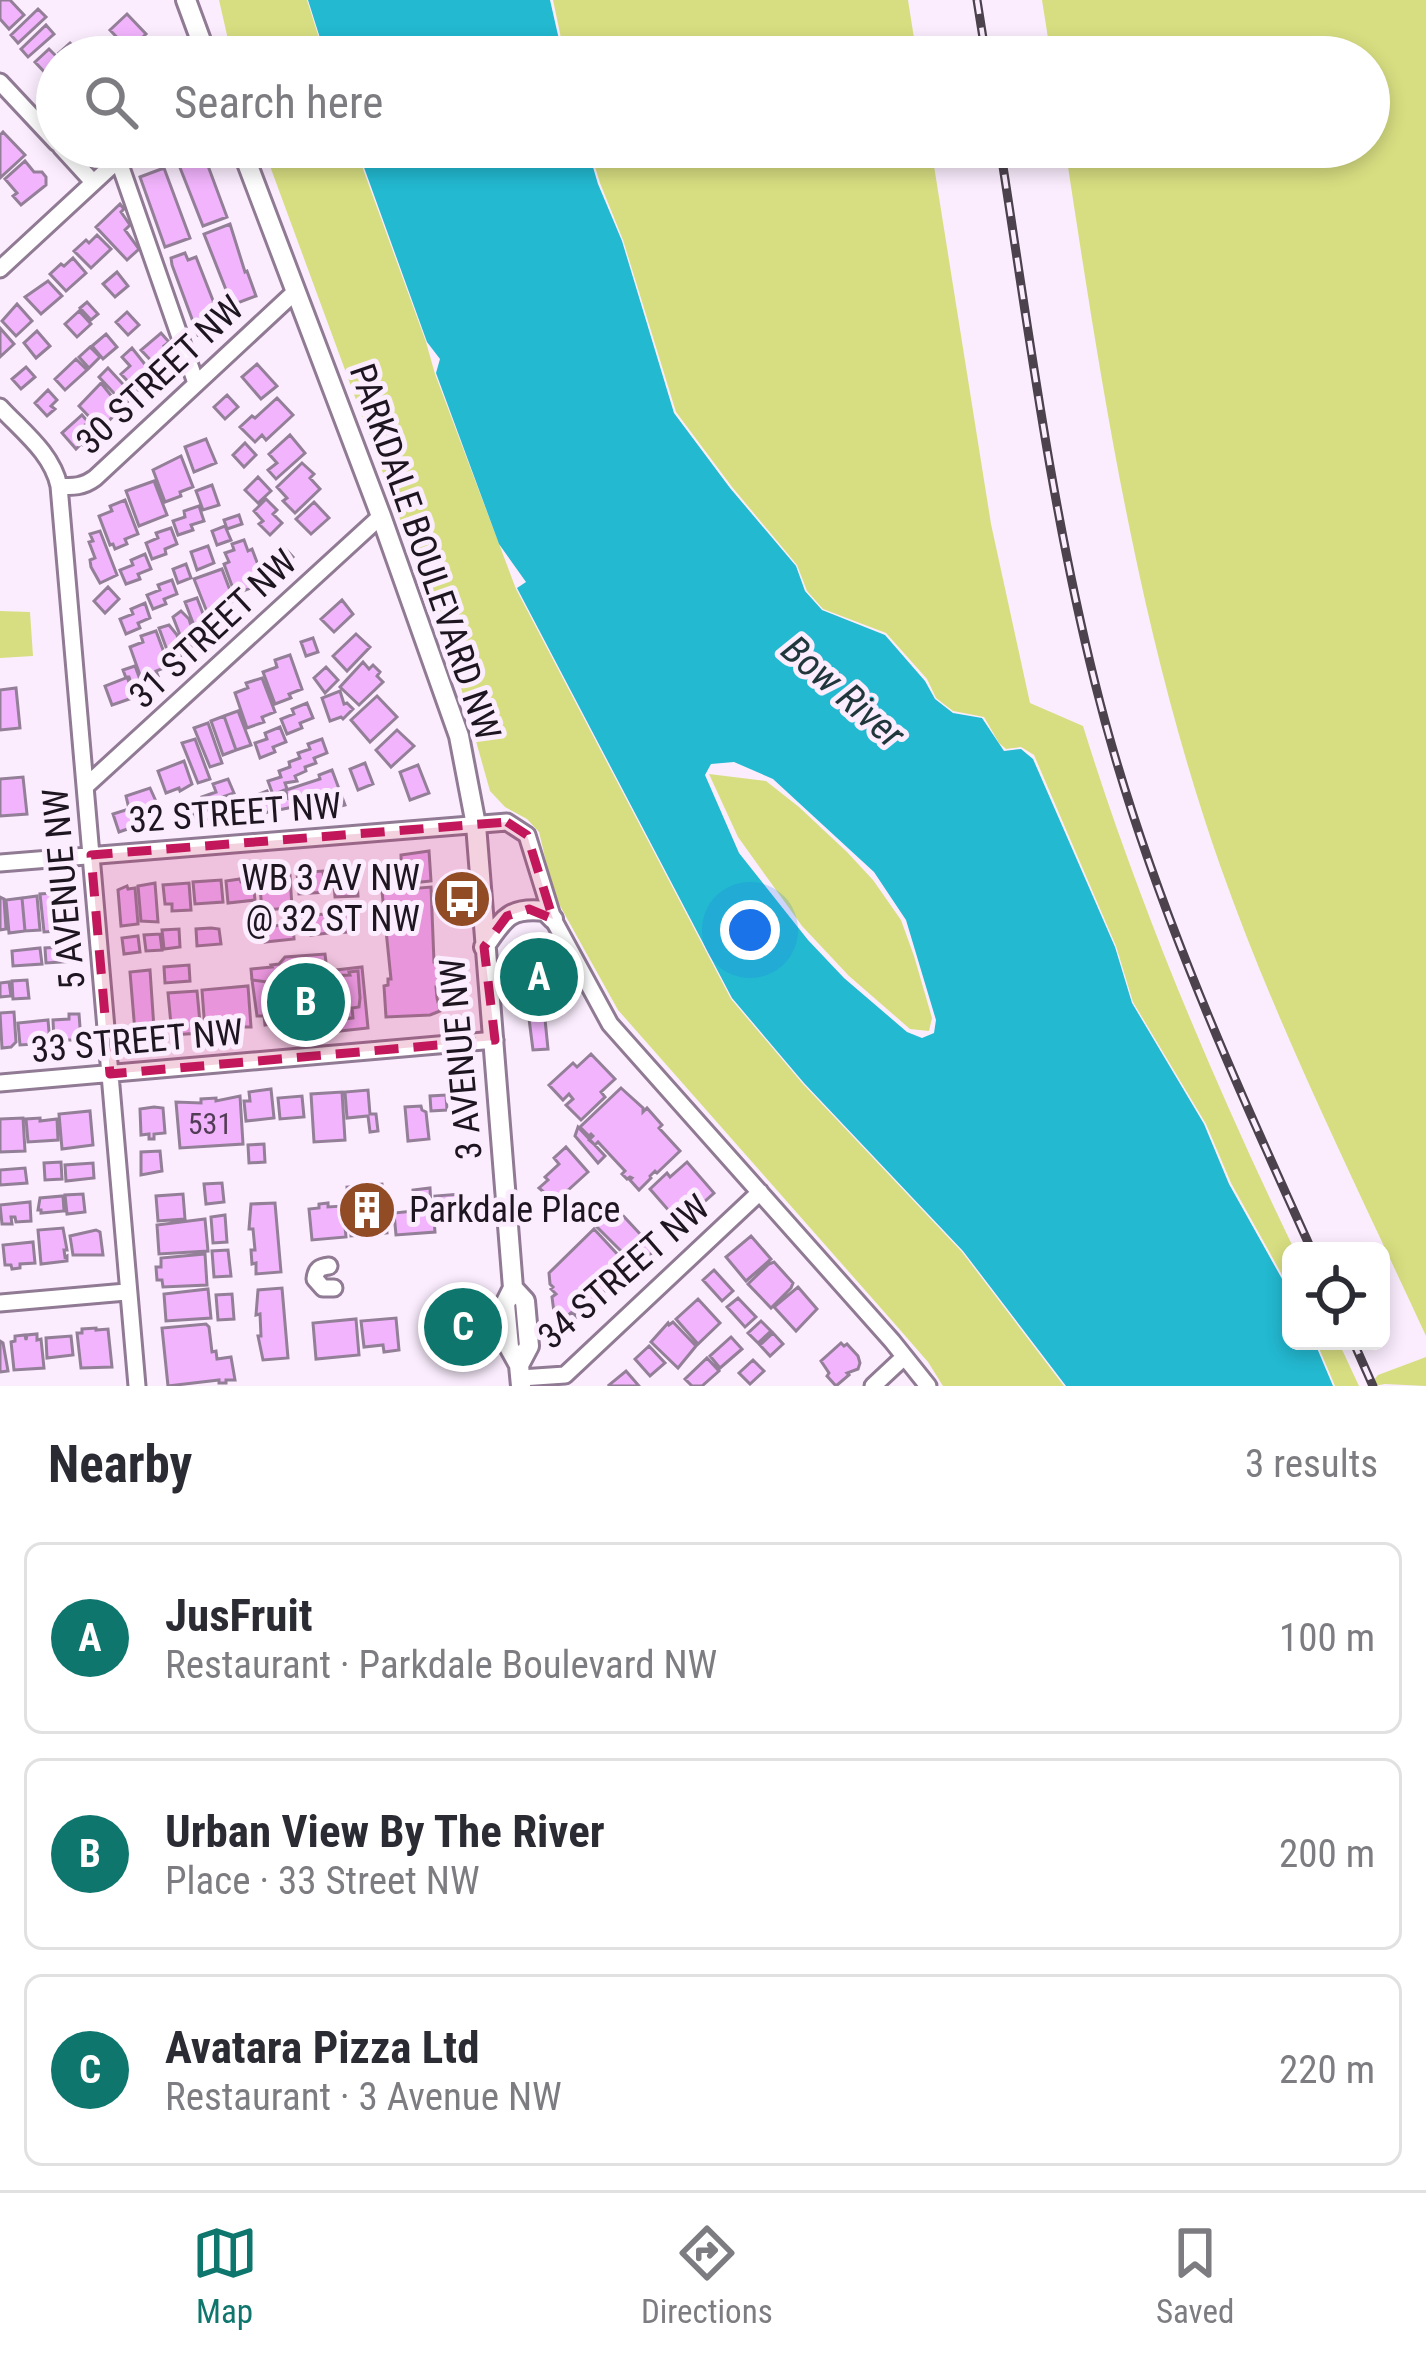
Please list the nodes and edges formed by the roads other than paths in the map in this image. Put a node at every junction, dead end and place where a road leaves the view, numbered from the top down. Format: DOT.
graph roads {
  1 [pos="186,0"];
  2 [pos="199,36"];
  3 [pos="0,82"];
  4 [pos="36,120"];
  5 [pos="80,168"];
  6 [pos="108,168"];
  7 [pos="121,168"];
  8 [pos="249,168"];
  9 [pos="93,182"];
  10 [pos="0,268"];
  11 [pos="296,291"];
  12 [pos="196,383"];
  13 [pos="0,407"];
  14 [pos="59,486"];
  15 [pos="381,516"];
  16 [pos="86,786"];
  17 [pos="476,825"];
  18 [pos="91,855"];
  19 [pos="0,863"];
  20 [pos="553,919"];
  21 [pos="484,947"];
  22 [pos="495,1040"];
  23 [pos="110,1074"];
  24 [pos="0,1083"];
  25 [pos="760,1192"];
  26 [pos="329,1266"];
  27 [pos="334,1288"];
  28 [pos="127,1292"];
  29 [pos="0,1303"];
  30 [pos="904,1357"];
  31 [pos="520,1377"];
  32 [pos="136,1386"];
  33 [pos="873,1386"];
  34 [pos="928,1386"];
  1 -- 2 [label="main road"];
  3 -- 4 [label="street"];
  5 -- 9 [label="street"];
  6 -- 9 [label="street"];
  7 -- 12 [label="street"];
  8 -- 11 [label="main road, PARKDALE BOULEVARD NW"];
  9 -- 10 [label="street"];
  11 -- 12 [label="street, 30 STREET NW"];
  11 -- 15 [label="main road, PARKDALE BOULEVARD NW"];
  12 -- 14 [label="street, 30 STREET NW"];
  13 -- 14 [label="street, 5 AVENUE NW"];
  14 -- 16 [label="street, 5 AVENUE NW"];
  15 -- 16 [label="street, 31 STREET NW"];
  15 -- 17 [label="main road, PARKDALE BOULEVARD NW"];
  16 -- 18 [label="street, 5 AVENUE NW"];
  17 -- 18 [label="street, 32 STREET NW"];
  17 -- 20 [label="street"];
  17 -- 21 [label="main road, 3 AVENUE NW"];
  18 -- 19 [label="street, 32 STREET NW"];
  18 -- 23 [label="street, 5 AVENUE NW"];
  20 -- 21 [label="main road"];
  20 -- 25 [label="street"];
  21 -- 22 [label="main road, 3 AVENUE NW"];
  22 -- 23 [label="street, 33 STREET NW"];
  22 -- 31 [label="main road, 3 AVENUE NW"];
  23 -- 24 [label="street, 33 STREET NW"];
  23 -- 28 [label="street, 5 AVENUE NW"];
  25 -- 30 [label="street"];
  25 -- 31 [label="street, 34 STREET NW"];
  26 -- 27 [label="street"];
  28 -- 29 [label="street"];
  28 -- 32 [label="street, 5 AVENUE NW"];
  30 -- 33 [label="street"];
  30 -- 34 [label="street"];
}
